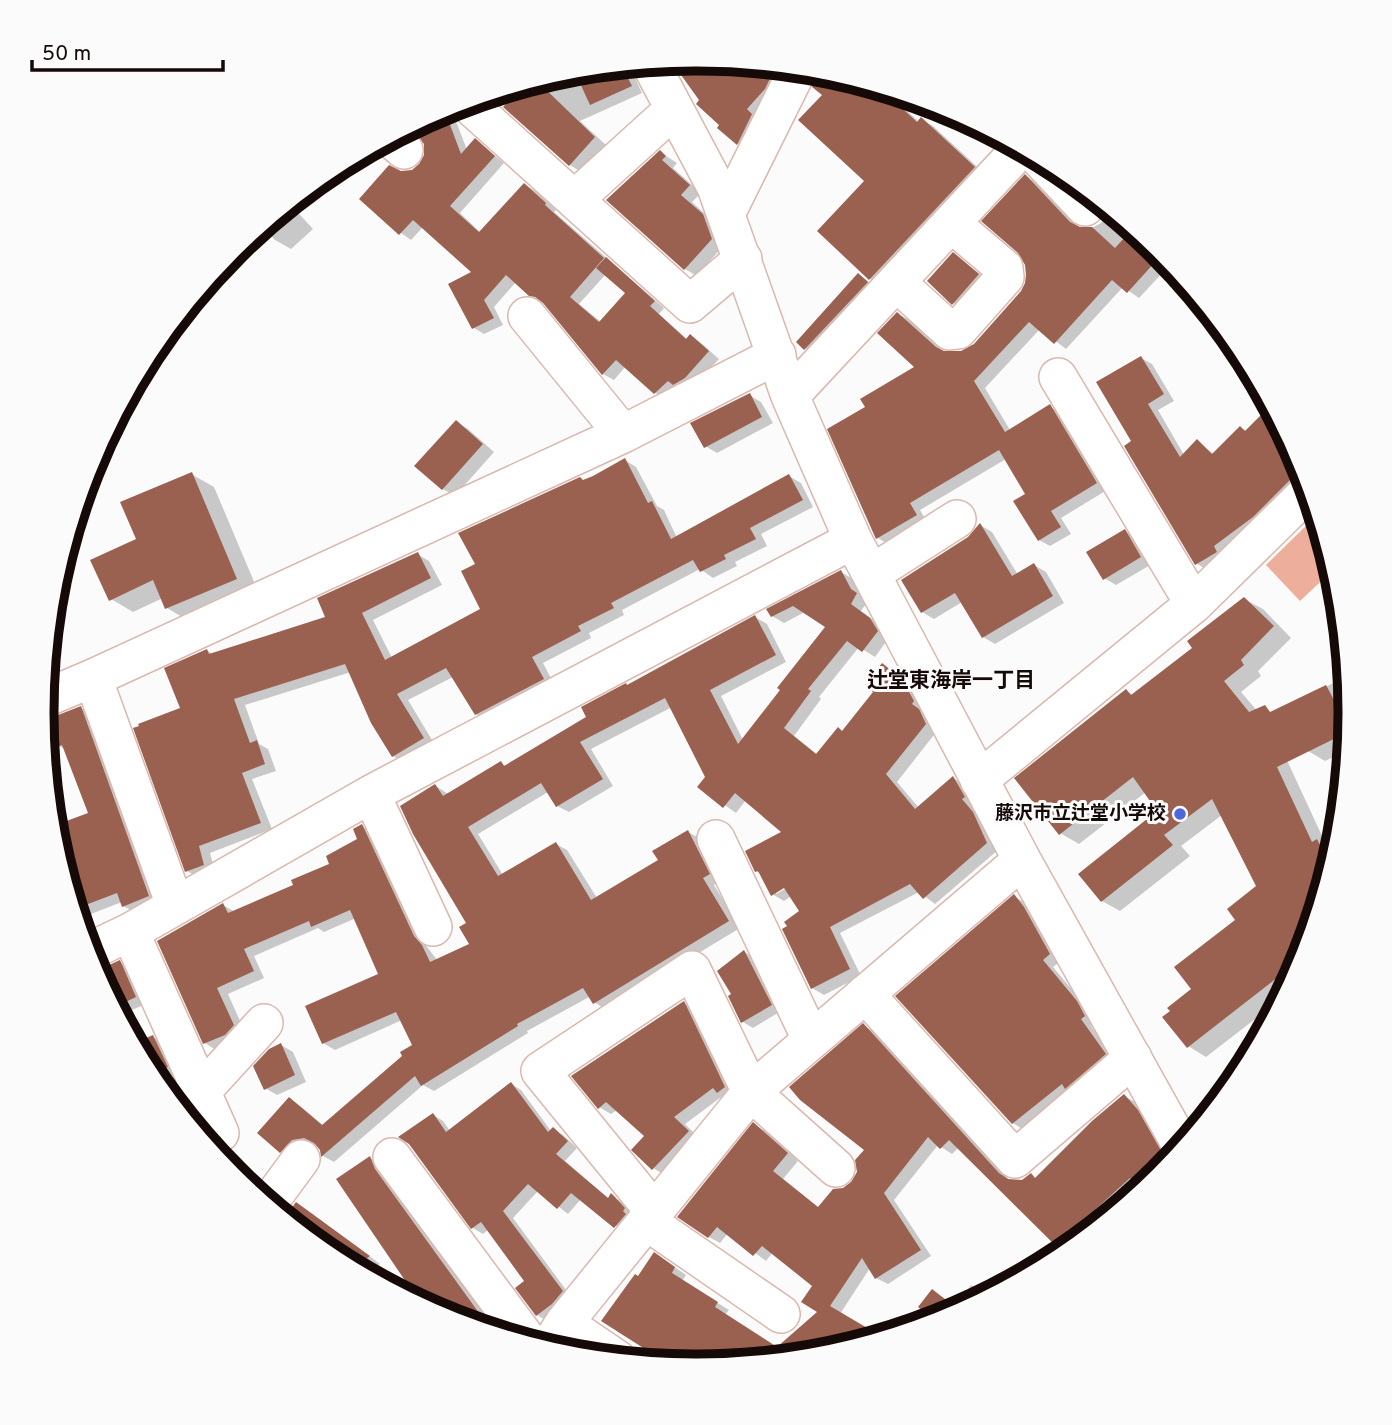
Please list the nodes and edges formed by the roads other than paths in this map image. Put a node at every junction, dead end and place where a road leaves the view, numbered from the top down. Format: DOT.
graph roads {
  1 [pos="655,72"];
  2 [pos="793,78"];
  3 [pos="674,109"];
  4 [pos="475,110"];
  5 [pos="1014,155"];
  6 [pos="1068,190"];
  7 [pos="575,199"];
  8 [pos="1084,207"];
  9 [pos="726,214"];
  10 [pos="951,223"];
  11 [pos="743,259"];
  12 [pos="897,282"];
  13 [pos="527,316"];
  14 [pos="777,355"];
  15 [pos="1058,377"];
  16 [pos="790,396"];
  17 [pos="623,434"];
  18 [pos="1301,499"];
  19 [pos="957,519"];
  20 [pos="853,540"];
  21 [pos="871,574"];
  22 [pos="1194,604"];
  23 [pos="93,678"];
  24 [pos="55,694"];
  25 [pos="979,780"];
  26 [pos="371,794"];
  27 [pos="716,839"];
  28 [pos="1022,860"];
  29 [pos="175,905"];
  30 [pos="433,927"];
  31 [pos="130,932"];
  32 [pos="99,947"];
  33 [pos="865,993"];
  34 [pos="264,1023"];
  35 [pos="811,1039"];
  36 [pos="1133,1058"];
  37 [pos="751,1092"];
  38 [pos="188,1097"];
  39 [pos="220,1133"];
  40 [pos="1177,1137"];
  41 [pos="391,1157"];
  42 [pos="301,1159"];
  43 [pos="836,1168"];
  44 [pos="274,1196"];
  45 [pos="650,1216"];
  46 [pos="780,1314"];
  47 [pos="519,1329"];
  48 [pos="556,1335"];
  49 [pos="576,1343"];
  1 -- 3 [label="street"];
  2 -- 9 [label="street"];
  3 -- 7 [label="street"];
  3 -- 9 [label="street"];
  4 -- 7 [label="street"];
  5 -- 10 [label="street"];
  6 -- 8 [label="street"];
  7 -- 11 [label="street"];
  9 -- 11 [label="street"];
  10 -- 12 [label="street"];
  10 -- 12 [label="street"];
  11 -- 14 [label="street"];
  12 -- 16 [label="street"];
  13 -- 17 [label="street"];
  14 -- 16 [label="street"];
  14 -- 17 [label="street"];
  15 -- 22 [label="street"];
  16 -- 20 [label="street"];
  17 -- 23 [label="street"];
  18 -- 22 [label="street"];
  19 -- 21 [label="street"];
  20 -- 21 [label="street"];
  20 -- 26 [label="street"];
  21 -- 25 [label="street"];
  22 -- 25 [label="street"];
  23 -- 24 [label="street"];
  23 -- 29 [label="street"];
  25 -- 28 [label="street"];
  26 -- 29 [label="street"];
  26 -- 30 [label="street"];
  27 -- 35 [label="street"];
  28 -- 33 [label="street"];
  28 -- 36 [label="street"];
  29 -- 31 [label="street"];
  31 -- 32 [label="street"];
  31 -- 38 [label="street"];
  33 -- 35 [label="street"];
  33 -- 36 [label="street"];
  34 -- 38 [label="street"];
  35 -- 37 [label="street"];
  36 -- 40 [label="street"];
  37 -- 43 [label="street"];
  37 -- 45 [label="street"];
  37 -- 45 [label="street"];
  38 -- 39 [label="street"];
  41 -- 47 [label="street"];
  42 -- 44 [label="street"];
  45 -- 46 [label="street"];
  45 -- 48 [label="street"];
  48 -- 49 [label="street"];
}
